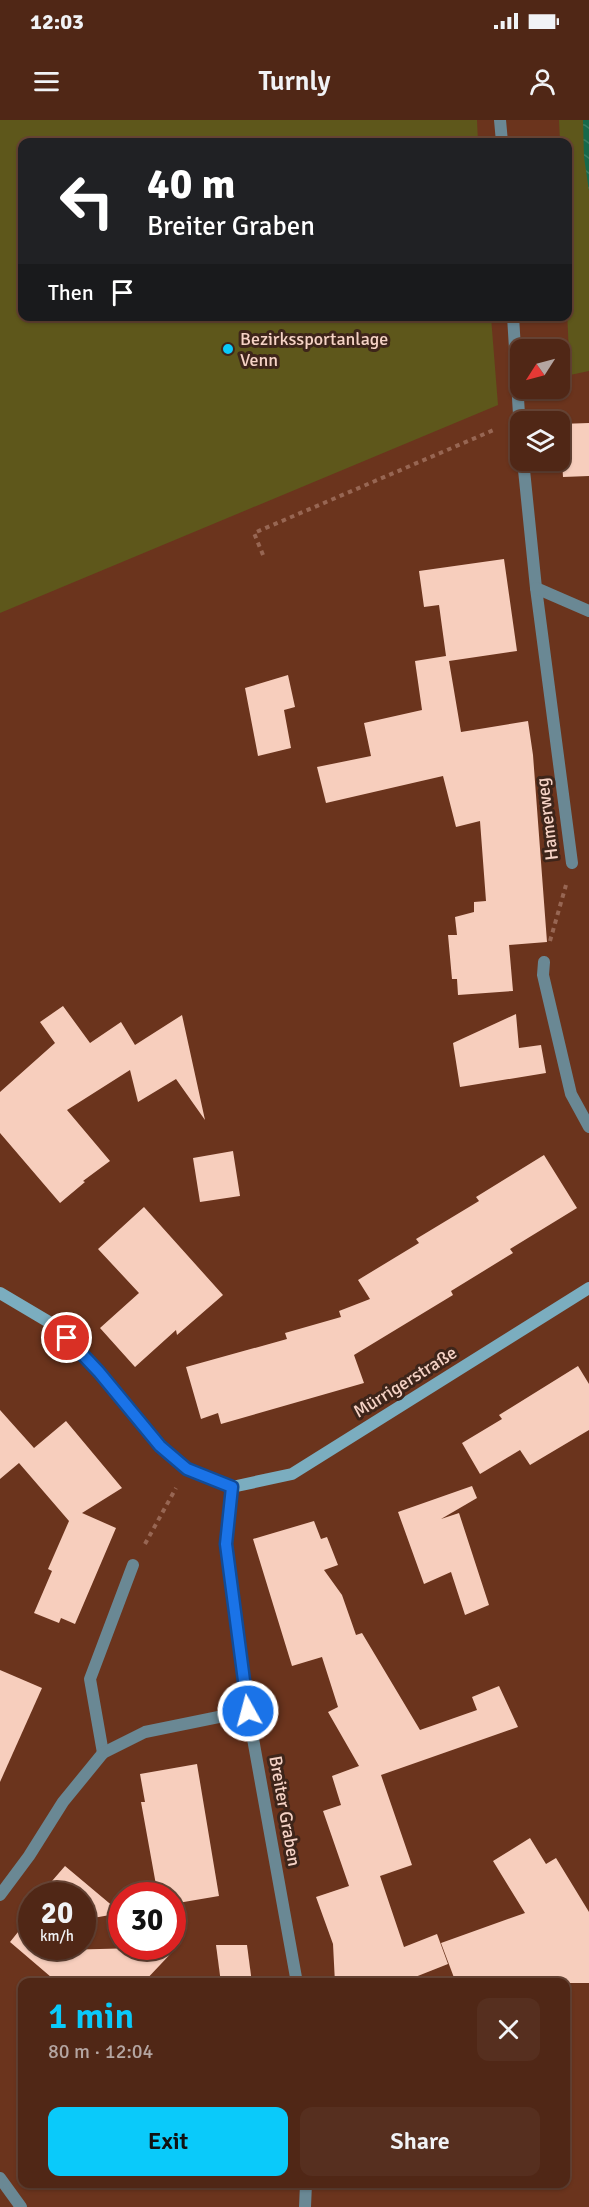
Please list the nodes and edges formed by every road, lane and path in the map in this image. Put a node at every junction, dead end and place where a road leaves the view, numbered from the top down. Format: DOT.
graph roads {
  1 [pos="500,120"];
  2 [pos="502,138"];
  3 [pos="513,321"];
  4 [pos="519,411"];
  5 [pos="510,429"];
  6 [pos="525,471"];
  7 [pos="263,555"];
  8 [pos="536,588"];
  9 [pos="589,611"];
  10 [pos="572,863"];
  11 [pos="544,962"];
  12 [pos="589,1127"];
  13 [pos="589,1288"];
  14 [pos="0,1293"];
  15 [pos="187,1469"];
  16 [pos="232,1487"];
  17 [pos="133,1565"];
  18 [pos="248,1711"];
  19 [pos="103,1753"];
  20 [pos="0,1895"];
  21 [pos="296,1978"];
  22 [pos="0,2178"];
  23 [pos="306,2188"];
  24 [pos="21,2207"];
  25 [pos="305,2207"];
  1 -- 2 [label="street"];
  3 -- 4 [label="street"];
  5 -- 7 [label="path"];
  6 -- 8 [label="street, Hamerweg"];
  8 -- 9 [label="street"];
  8 -- 10 [label="street, Hamerweg"];
  10 -- 11 [label="path, Hamerweg"];
  11 -- 12 [label="street"];
  13 -- 16 [label="street, Mürrigerstraße"];
  14 -- 15 [label="street"];
  15 -- 16 [label="street"];
  15 -- 17 [label="path"];
  16 -- 18 [label="street, Breiter Graben"];
  17 -- 19 [label="street"];
  18 -- 19 [label="street"];
  18 -- 21 [label="street, Breiter Graben"];
  19 -- 20 [label="street"];
  22 -- 24 [label="street"];
  23 -- 25 [label="street"];
}
